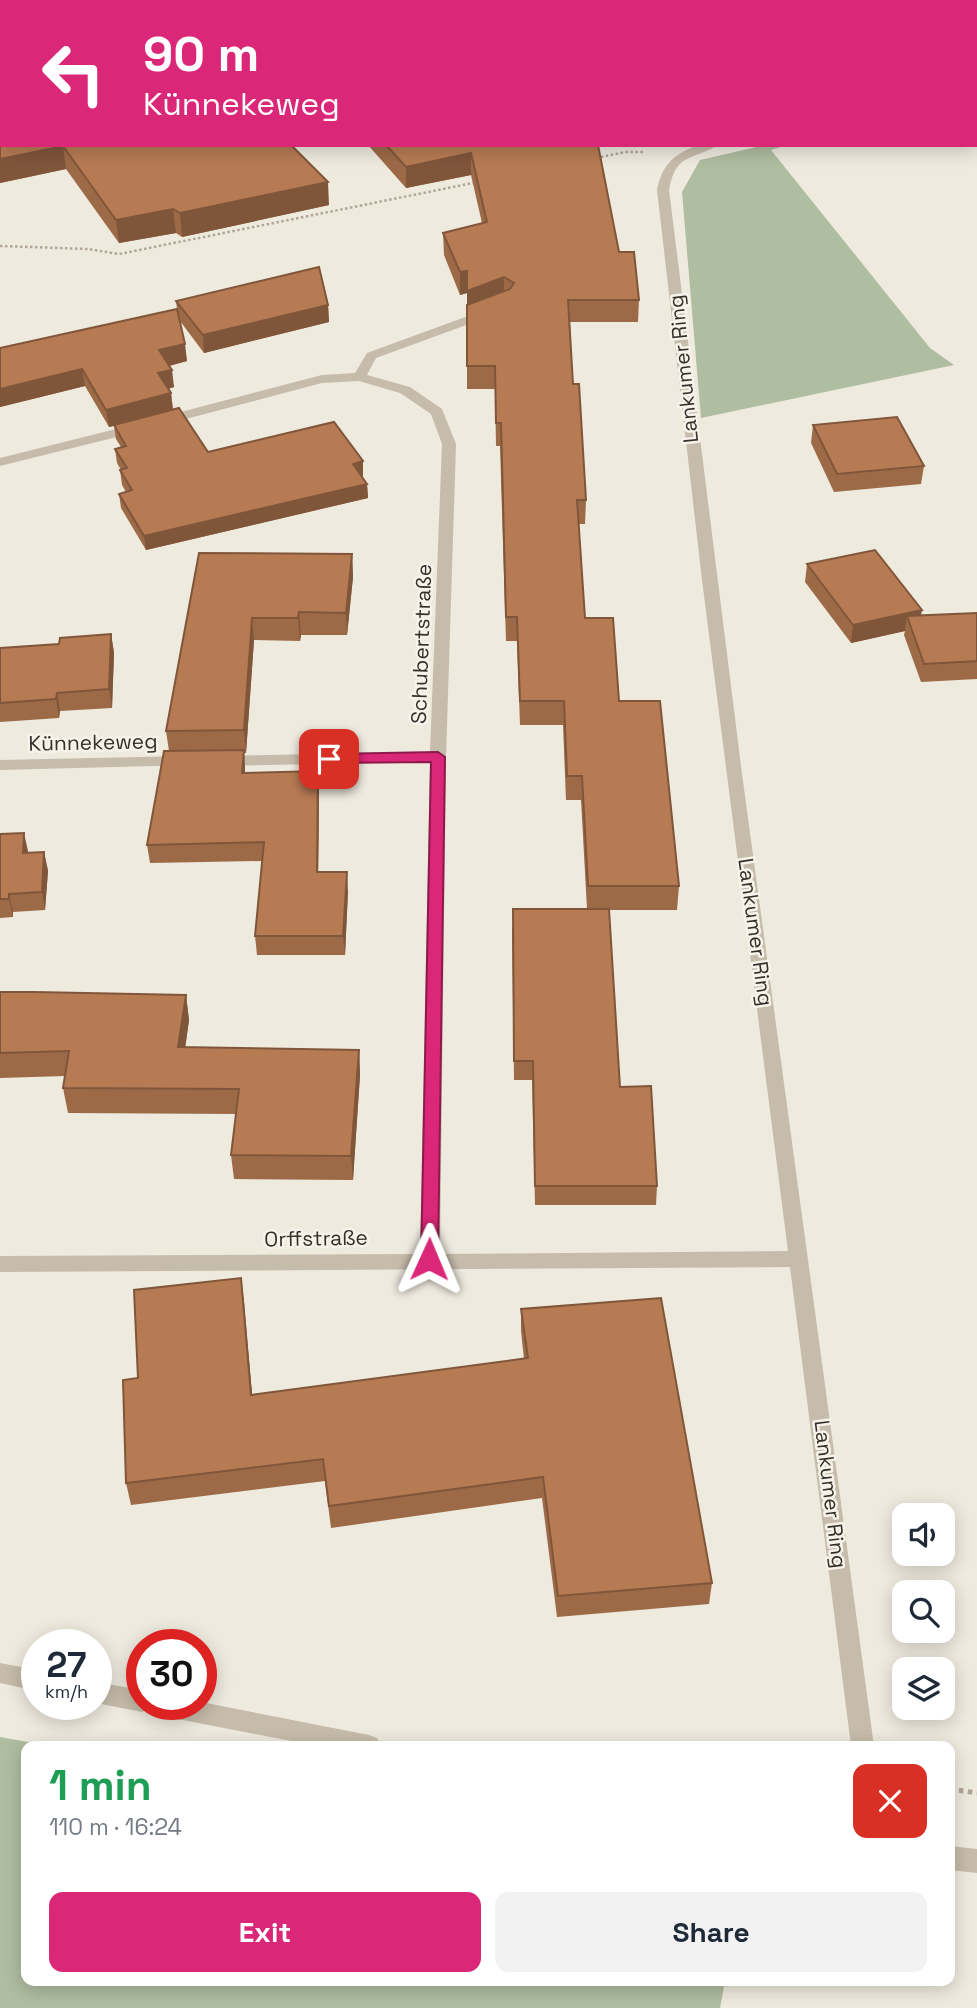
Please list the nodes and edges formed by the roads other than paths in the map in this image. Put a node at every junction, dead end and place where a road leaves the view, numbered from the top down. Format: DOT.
graph roads {
  1 [pos="708,147"];
  2 [pos="505,306"];
  3 [pos="360,377"];
  4 [pos="0,461"];
  5 [pos="438,757"];
  6 [pos="0,765"];
  7 [pos="429,1259"];
  8 [pos="800,1259"];
  9 [pos="0,1264"];
  10 [pos="0,1674"];
  11 [pos="21,1678"];
  12 [pos="217,1716"];
  13 [pos="344,1741"];
  14 [pos="862,1741"];
  15 [pos="955,1858"];
  16 [pos="977,1861"];
  1 -- 8 [label="street, Lankumer Ring"];
  2 -- 3 [label="street"];
  3 -- 4 [label="street, Schubertstraße"];
  3 -- 5 [label="street, Schubertstraße"];
  5 -- 6 [label="street, Künnekeweg"];
  5 -- 7 [label="street, Schubertstraße"];
  7 -- 8 [label="street, Orffstraße"];
  7 -- 9 [label="street, Orffstraße"];
  8 -- 14 [label="street, Lankumer Ring"];
  10 -- 11 [label="street"];
  12 -- 13 [label="street"];
  15 -- 16 [label="street"];
}
